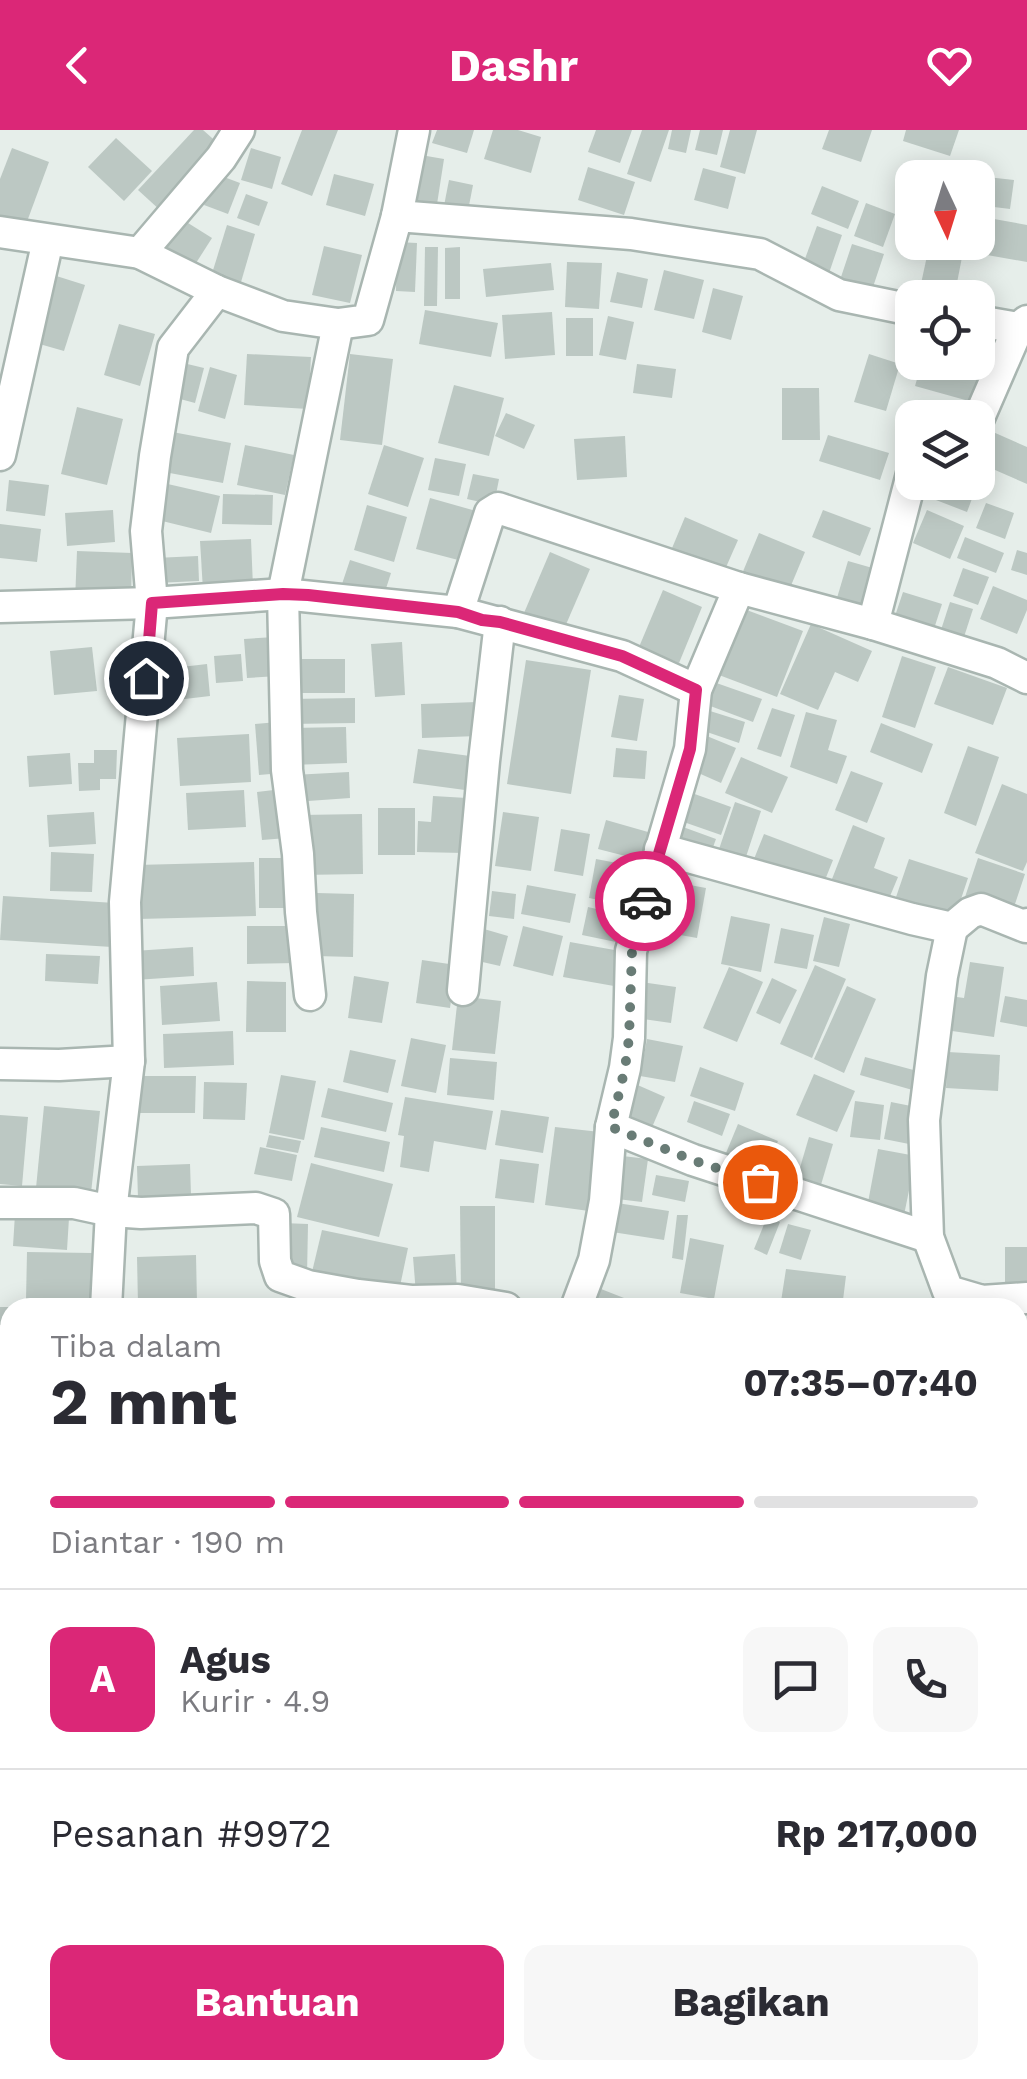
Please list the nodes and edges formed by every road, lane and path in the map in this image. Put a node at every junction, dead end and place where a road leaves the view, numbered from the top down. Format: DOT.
graph roads {
  1 [pos="239,130"];
  2 [pos="414,130"];
  3 [pos="397,216"];
  4 [pos="0,232"];
  5 [pos="48,240"];
  6 [pos="140,253"];
  7 [pos="217,290"];
  8 [pos="895,306"];
  9 [pos="995,323"];
  10 [pos="338,324"];
  11 [pos="1023,325"];
  12 [pos="987,400"];
  13 [pos="0,455"];
  14 [pos="905,500"];
  15 [pos="740,588"];
  16 [pos="283,594"];
  17 [pos="152,603"];
  18 [pos="0,607"];
  19 [pos="458,612"];
  20 [pos="500,622"];
  21 [pos="873,624"];
  22 [pos="1027,678"];
  23 [pos="696,690"];
  24 [pos="660,848"];
  25 [pos="1027,926"];
  26 [pos="952,928"];
  27 [pos="464,990"];
  28 [pos="310,995"];
  29 [pos="129,1062"];
  30 [pos="0,1064"];
  31 [pos="611,1127"];
  32 [pos="0,1203"];
  33 [pos="110,1211"];
  34 [pos="928,1237"];
  35 [pos="106,1298"];
  36 [pos="384,1298"];
  37 [pos="580,1298"];
  38 [pos="973,1298"];
  1 -- 6 [label="street"];
  2 -- 3 [label="street"];
  3 -- 8 [label="street"];
  3 -- 10 [label="street"];
  4 -- 5 [label="street"];
  5 -- 6 [label="street"];
  5 -- 13 [label="street"];
  6 -- 7 [label="street"];
  7 -- 10 [label="street"];
  7 -- 17 [label="street"];
  9 -- 11 [label="street"];
  10 -- 16 [label="street"];
  11 -- 12 [label="street"];
  14 -- 21 [label="street"];
  15 -- 19 [label="street"];
  15 -- 21 [label="street"];
  15 -- 23 [label="street"];
  16 -- 17 [label="street"];
  16 -- 19 [label="street"];
  16 -- 28 [label="street"];
  17 -- 18 [label="street"];
  17 -- 29 [label="street"];
  19 -- 20 [label="street"];
  20 -- 23 [label="street"];
  20 -- 27 [label="street"];
  21 -- 22 [label="street"];
  23 -- 24 [label="street"];
  24 -- 26 [label="street"];
  24 -- 31 [label="street"];
  25 -- 26 [label="street"];
  26 -- 34 [label="street"];
  29 -- 30 [label="street"];
  29 -- 33 [label="street"];
  31 -- 34 [label="street"];
  31 -- 37 [label="street"];
  32 -- 33 [label="street"];
  33 -- 35 [label="street"];
  33 -- 36 [label="street"];
  34 -- 38 [label="street"];
}
